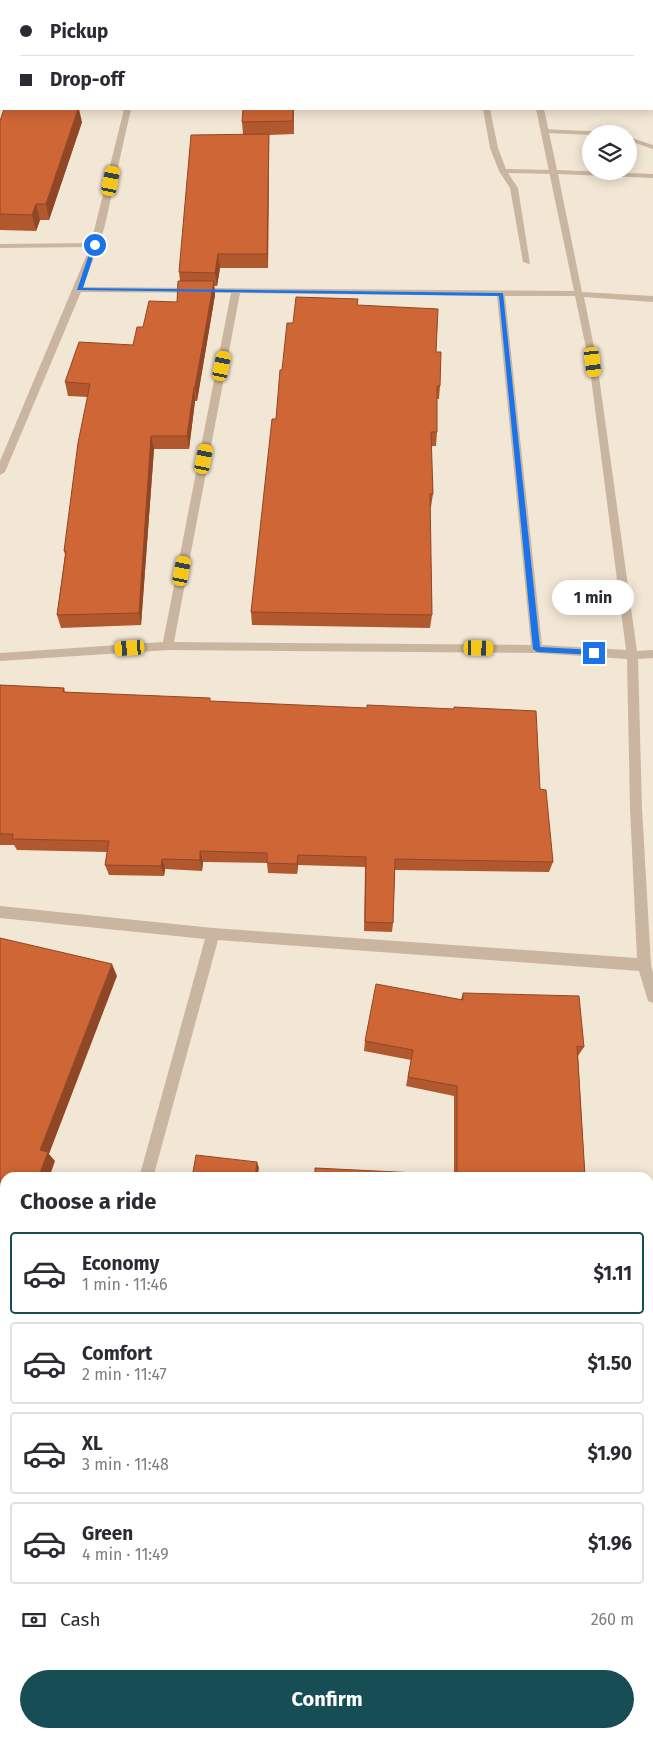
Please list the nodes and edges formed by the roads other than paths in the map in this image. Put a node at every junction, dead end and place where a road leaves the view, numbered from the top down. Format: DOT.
graph roads {
  1 [pos="127,110"];
  2 [pos="486,110"];
  3 [pos="540,110"];
  4 [pos="546,131"];
  5 [pos="582,133"];
  6 [pos="637,142"];
  7 [pos="653,147"];
  8 [pos="502,170"];
  9 [pos="552,172"];
  10 [pos="653,176"];
  11 [pos="95,245"];
  12 [pos="0,246"];
  13 [pos="527,262"];
  14 [pos="79,289"];
  15 [pos="236,291"];
  16 [pos="501,294"];
  17 [pos="580,294"];
  18 [pos="653,299"];
  19 [pos="1,465"];
  20 [pos="168,646"];
  21 [pos="537,649"];
  22 [pos="653,654"];
  23 [pos="632,655"];
  24 [pos="0,657"];
  25 [pos="0,912"];
  26 [pos="212,934"];
  27 [pos="644,965"];
  28 [pos="653,997"];
  29 [pos="148,1172"];
  1 -- 11 [label="street"];
  2 -- 8 [label="street"];
  3 -- 4 [label="street"];
  4 -- 5 [label="street"];
  4 -- 9 [label="street"];
  6 -- 7 [label="street"];
  8 -- 9 [label="street"];
  8 -- 13 [label="street"];
  9 -- 10 [label="street"];
  9 -- 17 [label="street"];
  11 -- 12 [label="street"];
  11 -- 14 [label="street"];
  14 -- 15 [label="street"];
  14 -- 19 [label="street"];
  15 -- 16 [label="street"];
  15 -- 20 [label="street"];
  16 -- 17 [label="street"];
  16 -- 21 [label="street"];
  17 -- 18 [label="street"];
  17 -- 23 [label="street"];
  20 -- 21 [label="street"];
  20 -- 24 [label="street"];
  21 -- 23 [label="street"];
  22 -- 23 [label="street"];
  23 -- 27 [label="street"];
  25 -- 26 [label="street"];
  26 -- 27 [label="street"];
  26 -- 29 [label="street"];
  27 -- 28 [label="street"];
}
